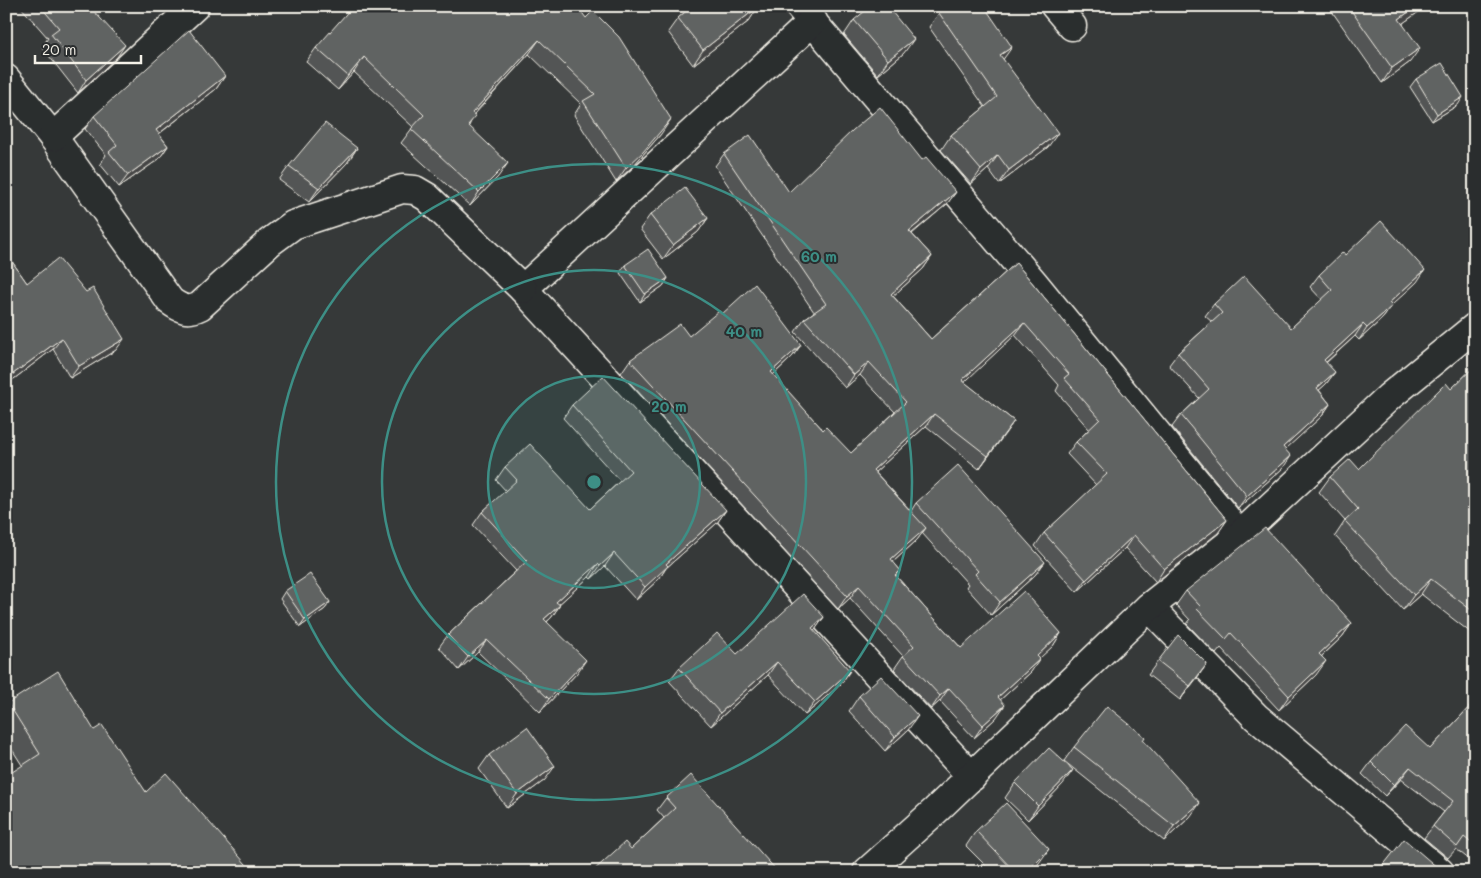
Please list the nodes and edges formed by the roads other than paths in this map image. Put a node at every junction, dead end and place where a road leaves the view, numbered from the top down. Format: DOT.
graph roads {
  1 [pos="195,6"];
  2 [pos="806,14"];
  3 [pos="6,79"];
  4 [pos="53,137"];
  5 [pos="523,289"];
  6 [pos="1475,327"];
  7 [pos="1240,535"];
  8 [pos="1149,607"];
  9 [pos="972,777"];
  10 [pos="866,872"];
  11 [pos="1440,872"];
  1 -- 4 [label="street"];
  2 -- 5 [label="street"];
  2 -- 7 [label="street"];
  3 -- 4 [label="street"];
  4 -- 5 [label="street"];
  5 -- 9 [label="street"];
  6 -- 7 [label="street"];
  7 -- 8 [label="street"];
  8 -- 9 [label="street"];
  8 -- 11 [label="street"];
  9 -- 10 [label="street"];
}
